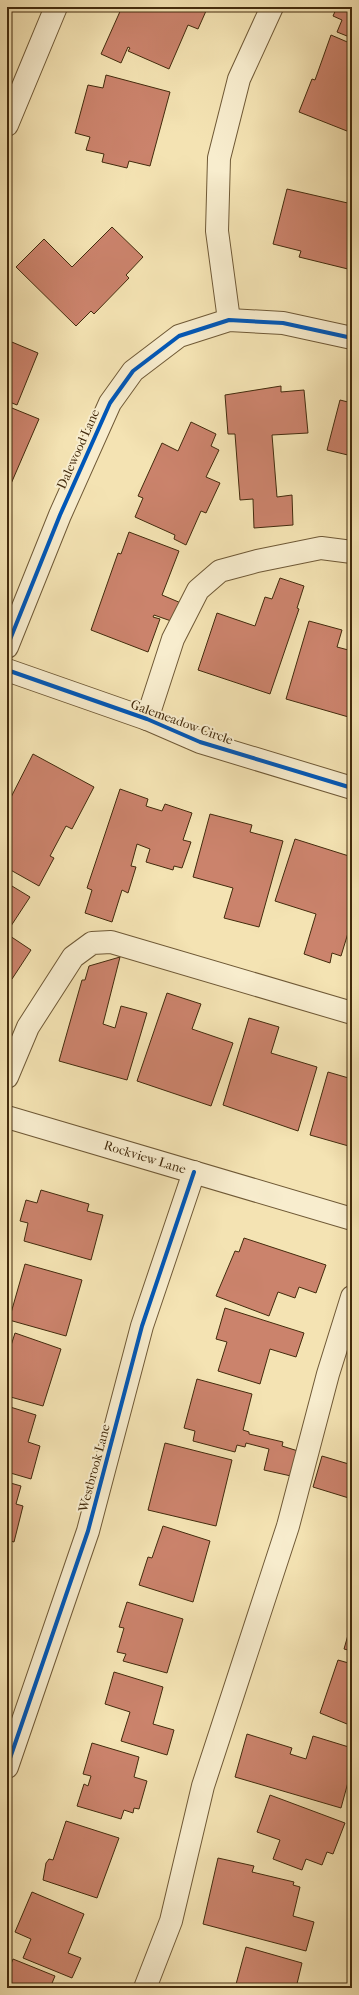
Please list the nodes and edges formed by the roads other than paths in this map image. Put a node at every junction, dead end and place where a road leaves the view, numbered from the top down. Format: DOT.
graph roads {
  1 [pos="56,7"];
  2 [pos="272,7"];
  3 [pos="7,125"];
  4 [pos="229,320"];
  5 [pos="352,338"];
  6 [pos="352,552"];
  7 [pos="7,646"];
  8 [pos="7,670"];
  9 [pos="147,719"];
  10 [pos="352,788"];
  11 [pos="352,1013"];
  12 [pos="7,1077"];
  13 [pos="7,1117"];
  14 [pos="194,1172"];
  15 [pos="352,1219"];
  16 [pos="352,1297"];
  17 [pos="7,1767"];
  18 [pos="145,1988"];
  1 -- 3 [label="street"];
  2 -- 4 [label="street"];
  4 -- 5 [label="street, Dalewood Lane"];
  4 -- 7 [label="street, Dalewood Lane"];
  6 -- 9 [label="street"];
  8 -- 9 [label="street, Galemeadow Circle"];
  9 -- 10 [label="street, Galemeadow Circle"];
  11 -- 12 [label="street"];
  13 -- 14 [label="street, Rockview Lane"];
  14 -- 15 [label="street, Rockview Lane"];
  14 -- 17 [label="street, Westbrook Lane"];
  16 -- 18 [label="street"];
}
